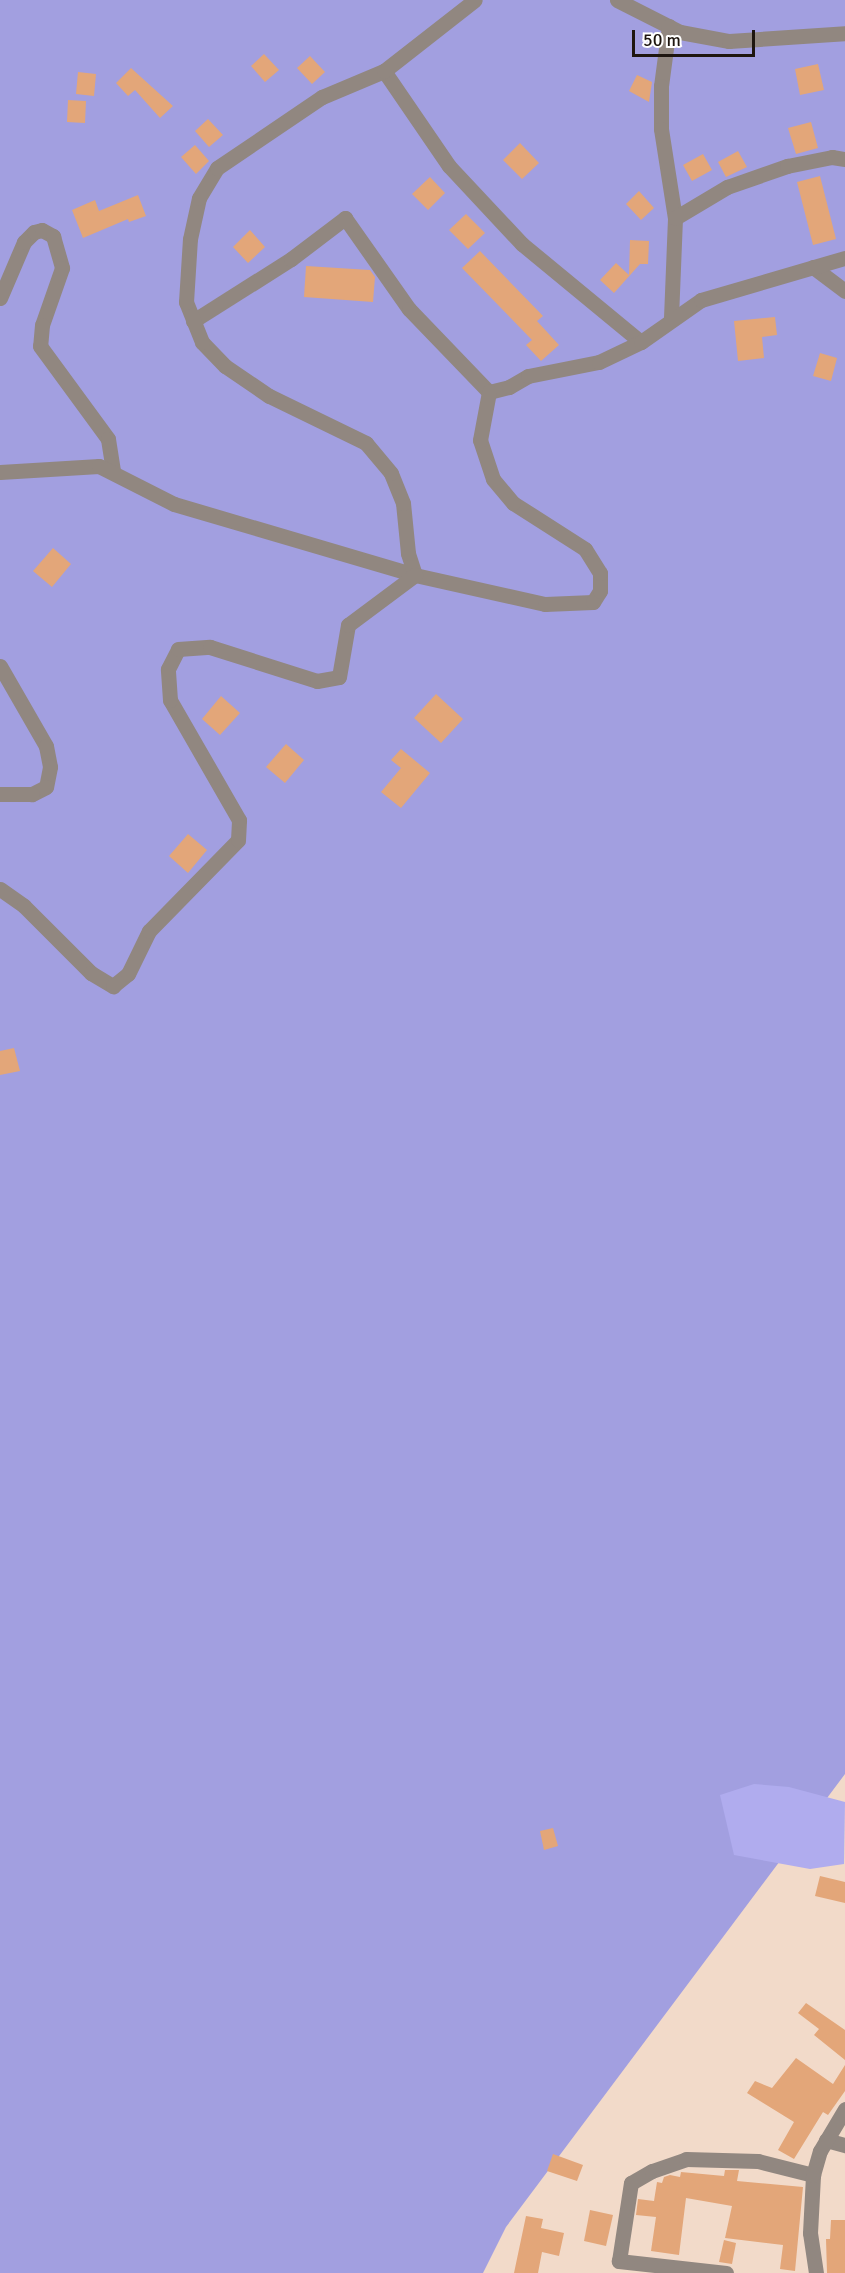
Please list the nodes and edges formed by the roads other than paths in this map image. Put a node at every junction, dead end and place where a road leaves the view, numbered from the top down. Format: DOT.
graph roads {
  1 [pos="476,0"];
  2 [pos="617,0"];
  3 [pos="669,26"];
  4 [pos="845,33"];
  5 [pos="384,71"];
  6 [pos="845,159"];
  7 [pos="675,218"];
  8 [pos="845,258"];
  9 [pos="813,267"];
  10 [pos="845,291"];
  11 [pos="0,298"];
  12 [pos="671,318"];
  13 [pos="193,321"];
  14 [pos="641,342"];
  15 [pos="489,392"];
  16 [pos="113,471"];
  17 [pos="0,472"];
  18 [pos="415,575"];
  19 [pos="0,666"];
  20 [pos="0,794"];
  21 [pos="0,889"];
  22 [pos="845,2109"];
  23 [pos="826,2140"];
  24 [pos="845,2145"];
  25 [pos="813,2175"];
  26 [pos="726,2273"];
  27 [pos="816,2273"];
  1 -- 5 [label="street"];
  2 -- 3 [label="street"];
  3 -- 4 [label="street"];
  3 -- 7 [label="street"];
  5 -- 13 [label="street"];
  5 -- 14 [label="street"];
  6 -- 7 [label="street"];
  7 -- 12 [label="street"];
  8 -- 9 [label="street"];
  9 -- 10 [label="street"];
  9 -- 12 [label="street"];
  11 -- 16 [label="street"];
  12 -- 14 [label="street"];
  13 -- 15 [label="street"];
  13 -- 18 [label="street"];
  14 -- 15 [label="street"];
  15 -- 18 [label="street"];
  16 -- 17 [label="street"];
  16 -- 18 [label="street"];
  18 -- 21 [label="street"];
  19 -- 20 [label="street"];
  22 -- 23 [label="street"];
  23 -- 24 [label="street"];
  23 -- 25 [label="street"];
  25 -- 26 [label="street"];
  25 -- 27 [label="street"];
}
